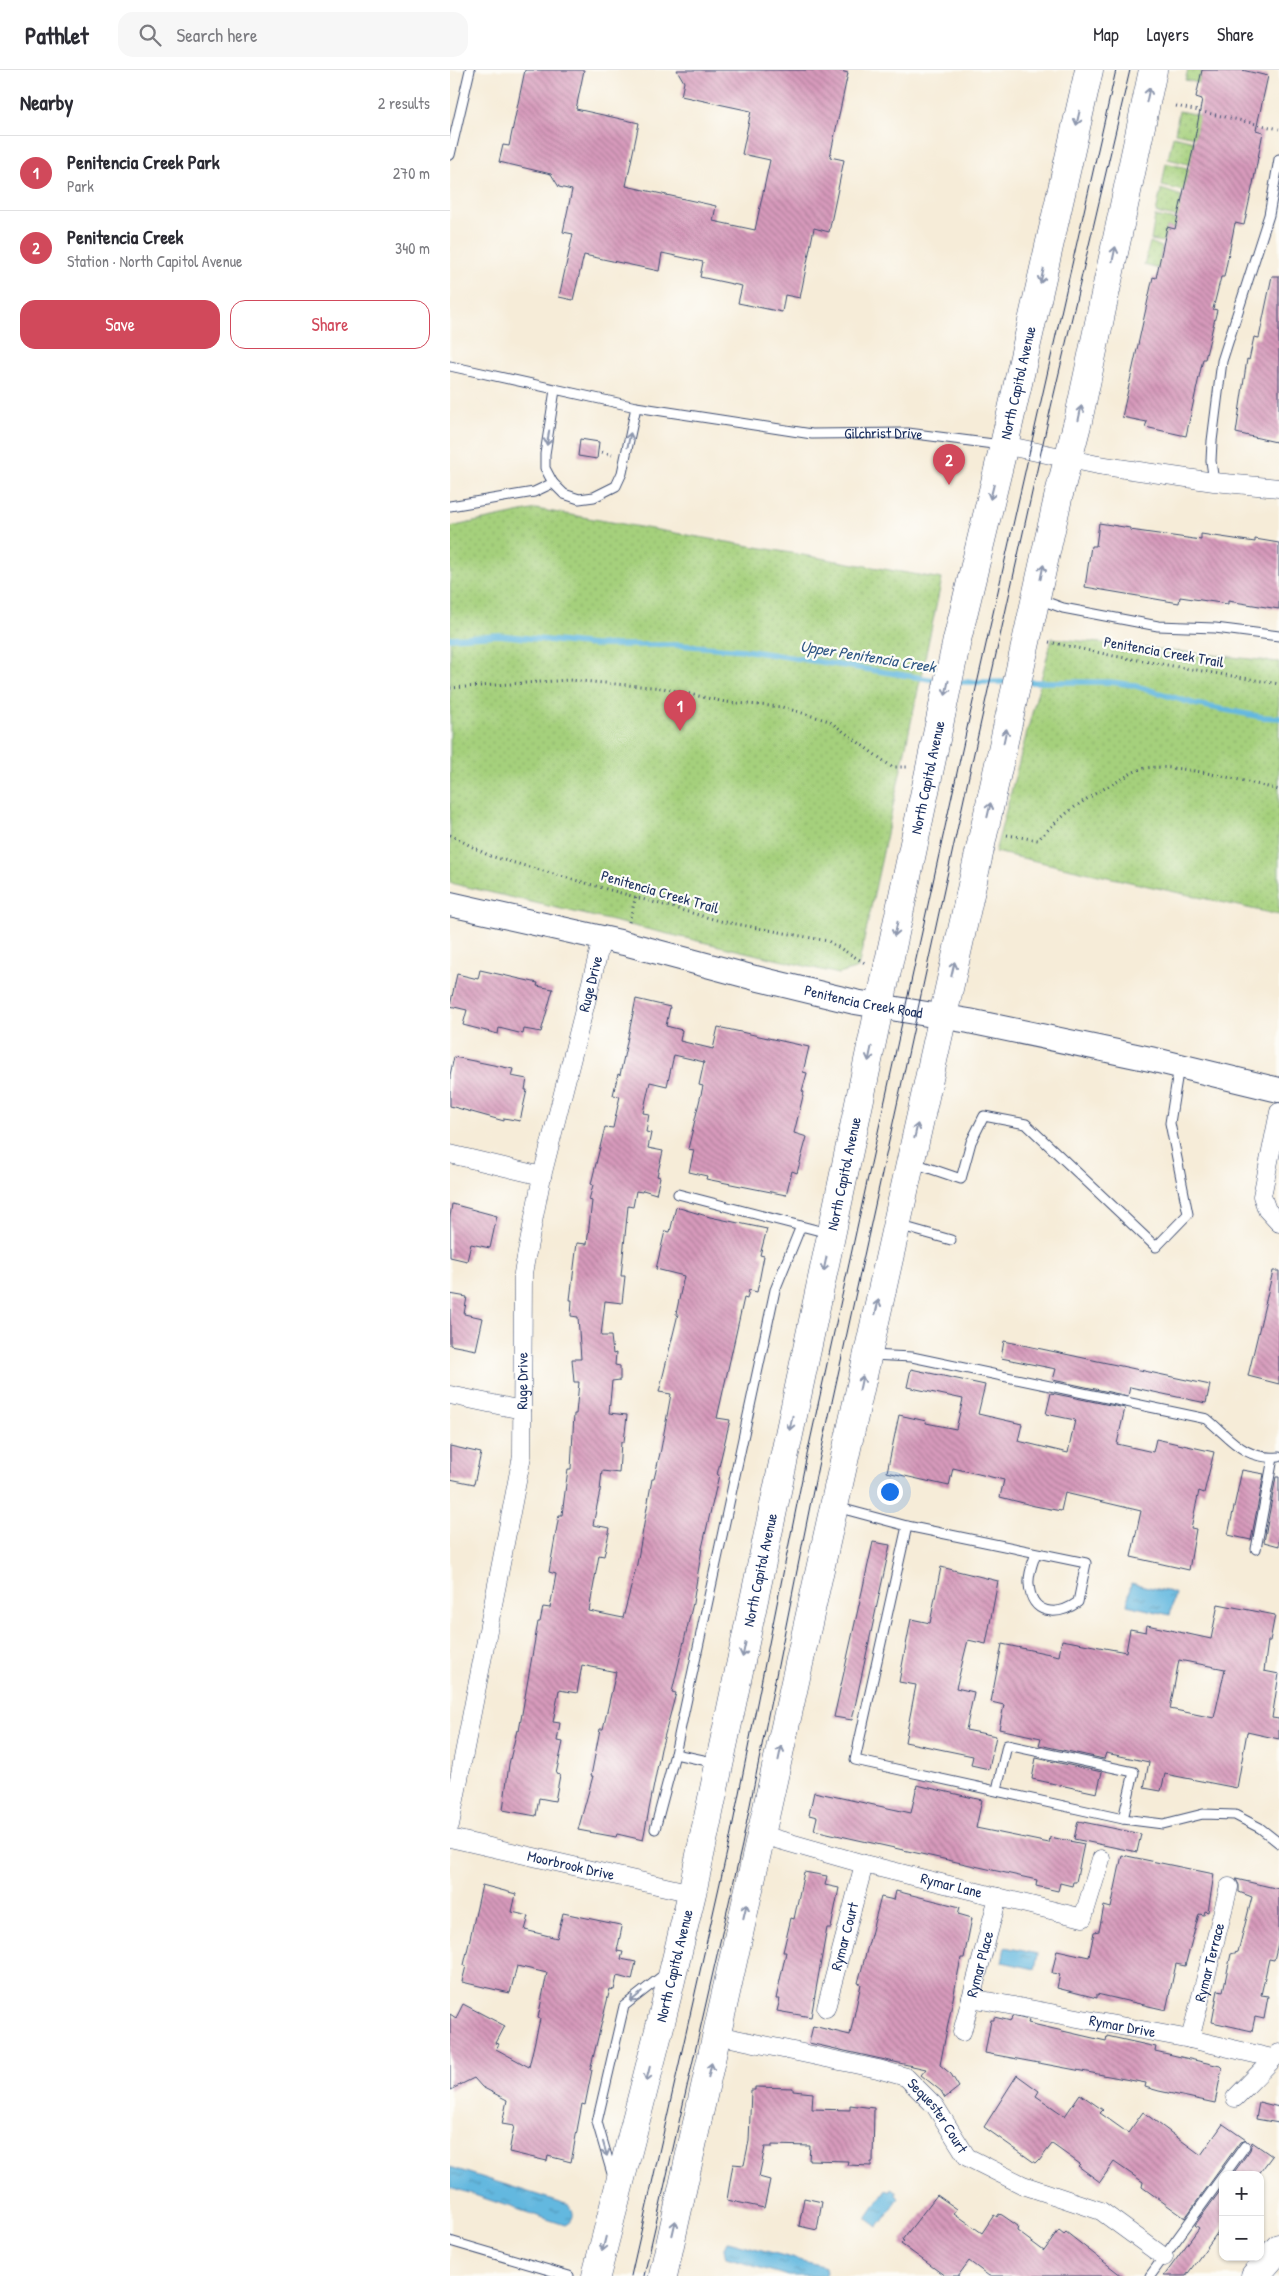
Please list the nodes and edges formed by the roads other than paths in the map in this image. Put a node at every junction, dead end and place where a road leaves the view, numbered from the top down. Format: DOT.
graph roads {
  1 [pos="470,70"];
  2 [pos="1089,70"];
  3 [pos="1153,70"];
  4 [pos="450,155"];
  5 [pos="1279,159"];
  6 [pos="450,366"];
  7 [pos="555,390"];
  8 [pos="636,407"];
  9 [pos="1004,445"];
  10 [pos="1069,460"];
  11 [pos="1214,482"];
  12 [pos="553,483"];
  13 [pos="1279,488"];
  14 [pos="450,506"];
  15 [pos="1036,598"];
  16 [pos="1279,636"];
  17 [pos="450,904"];
  18 [pos="602,939"];
  19 [pos="880,1006"];
  20 [pos="942,1016"];
  21 [pos="1179,1066"];
  22 [pos="1279,1090"];
  23 [pos="1279,1112"];
  24 [pos="450,1154"];
  25 [pos="910,1162"];
  26 [pos="542,1176"];
  27 [pos="678,1194"];
  28 [pos="1279,1223"];
  29 [pos="896,1224"];
  30 [pos="801,1226"];
  31 [pos="831,1234"];
  32 [pos="951,1240"];
  33 [pos="866,1355"];
  34 [pos="450,1395"];
  35 [pos="522,1410"];
  36 [pos="1276,1457"];
  37 [pos="834,1506"];
  38 [pos="907,1526"];
  39 [pos="1256,1550"];
  40 [pos="1036,1553"];
  41 [pos="675,1754"];
  42 [pos="720,1764"];
  43 [pos="997,1790"];
  44 [pos="1123,1819"];
  45 [pos="450,1825"];
  46 [pos="654,1829"];
  47 [pos="762,1835"];
  48 [pos="450,1838"];
  49 [pos="1279,1843"];
  50 [pos="1101,1859"];
  51 [pos="864,1864"];
  52 [pos="1229,1887"];
  53 [pos="692,1893"];
  54 [pos="998,1897"];
  55 [pos="674,1967"];
  56 [pos="971,1998"];
  57 [pos="826,2008"];
  58 [pos="962,2032"];
  59 [pos="717,2035"];
  60 [pos="1190,2039"];
  61 [pos="1276,2055"];
  62 [pos="1236,2098"];
  63 [pos="1245,2146"];
  64 [pos="1227,2171"];
  65 [pos="1219,2181"];
  66 [pos="617,2193"];
  67 [pos="450,2241"];
  68 [pos="1279,2248"];
  69 [pos="1164,2257"];
  70 [pos="569,2276"];
  71 [pos="596,2276"];
  72 [pos="663,2276"];
  73 [pos="1150,2276"];
  74 [pos="1254,2276"];
  1 -- 4 [label="lane"];
  2 -- 9 [label="main road, North Capitol Avenue, one-way"];
  10 -- 3 [label="main road, one-way"];
  5 -- 11 [label="lane"];
  6 -- 7 [label="lane, Gilchrist Drive"];
  7 -- 8 [label="lane, Gilchrist Drive"];
  7 -- 12 [label="lane, one-way"];
  8 -- 9 [label="lane, Gilchrist Drive"];
  12 -- 8 [label="lane, one-way"];
  9 -- 10 [label="street, Gilchrist Drive"];
  9 -- 19 [label="main road, North Capitol Avenue, one-way"];
  10 -- 11 [label="street, Gilchrist Drive"];
  15 -- 10 [label="main road, one-way"];
  11 -- 13 [label="street, Gilchrist Drive"];
  12 -- 14 [label="lane"];
  15 -- 16 [label="lane"];
  20 -- 15 [label="main road, one-way"];
  17 -- 18 [label="street, Penitencia Creek Road"];
  18 -- 19 [label="street, Penitencia Creek Road"];
  18 -- 26 [label="street, Ruge Drive"];
  19 -- 20 [label="street, Penitencia Creek Road"];
  19 -- 31 [label="main road, North Capitol Avenue, one-way"];
  20 -- 21 [label="street, Penitencia Creek Road"];
  25 -- 20 [label="main road, one-way"];
  21 -- 22 [label="street, Penitencia Creek Road"];
  21 -- 25 [label="lane"];
  23 -- 28 [label="street"];
  24 -- 26 [label="street"];
  25 -- 29 [label="main road"];
  26 -- 35 [label="street, Ruge Drive"];
  27 -- 30 [label="lane"];
  29 -- 32 [label="lane"];
  33 -- 29 [label="main road, one-way"];
  30 -- 31 [label="lane"];
  30 -- 41 [label="lane"];
  31 -- 42 [label="main road, North Capitol Avenue, one-way"];
  33 -- 36 [label="lane"];
  37 -- 33 [label="main road, one-way"];
  34 -- 35 [label="street"];
  35 -- 45 [label="street, Ruge Drive"];
  36 -- 39 [label="lane"];
  37 -- 38 [label="lane"];
  47 -- 37 [label="main road, one-way"];
  38 -- 40 [label="lane"];
  38 -- 43 [label="lane"];
  40 -- 40 [label="lane"];
  41 -- 42 [label="lane"];
  41 -- 46 [label="lane"];
  42 -- 53 [label="main road, North Capitol Avenue"];
  43 -- 44 [label="lane"];
  43 -- 44 [label="lane"];
  44 -- 49 [label="lane"];
  47 -- 51 [label="street, Rymar Lane"];
  59 -- 47 [label="main road, one-way"];
  48 -- 53 [label="street, Moorbrook Drive"];
  50 -- 54 [label="street, Rymar Lane"];
  51 -- 54 [label="street, Rymar Lane"];
  51 -- 57 [label="street, Rymar Court"];
  52 -- 60 [label="street, Rymar Terrace"];
  53 -- 55 [label="main road, North Capitol Avenue"];
  54 -- 56 [label="street, Rymar Place"];
  55 -- 66 [label="main road, North Capitol Avenue, one-way"];
  55 -- 66 [label="lane, one-way"];
  56 -- 58 [label="street, Rymar Place"];
  56 -- 60 [label="street, Rymar Drive"];
  59 -- 69 [label="street, Sequester Court"];
  72 -- 59 [label="main road, one-way"];
  60 -- 61 [label="street, Rymar Drive"];
  61 -- 62 [label="street"];
  63 -- 64 [label="lane"];
  65 -- 69 [label="lane"];
  66 -- 71 [label="main road, North Capitol Avenue, one-way"];
  67 -- 70 [label="lane"];
  68 -- 74 [label="main road"];
  69 -- 73 [label="lane"];
}
